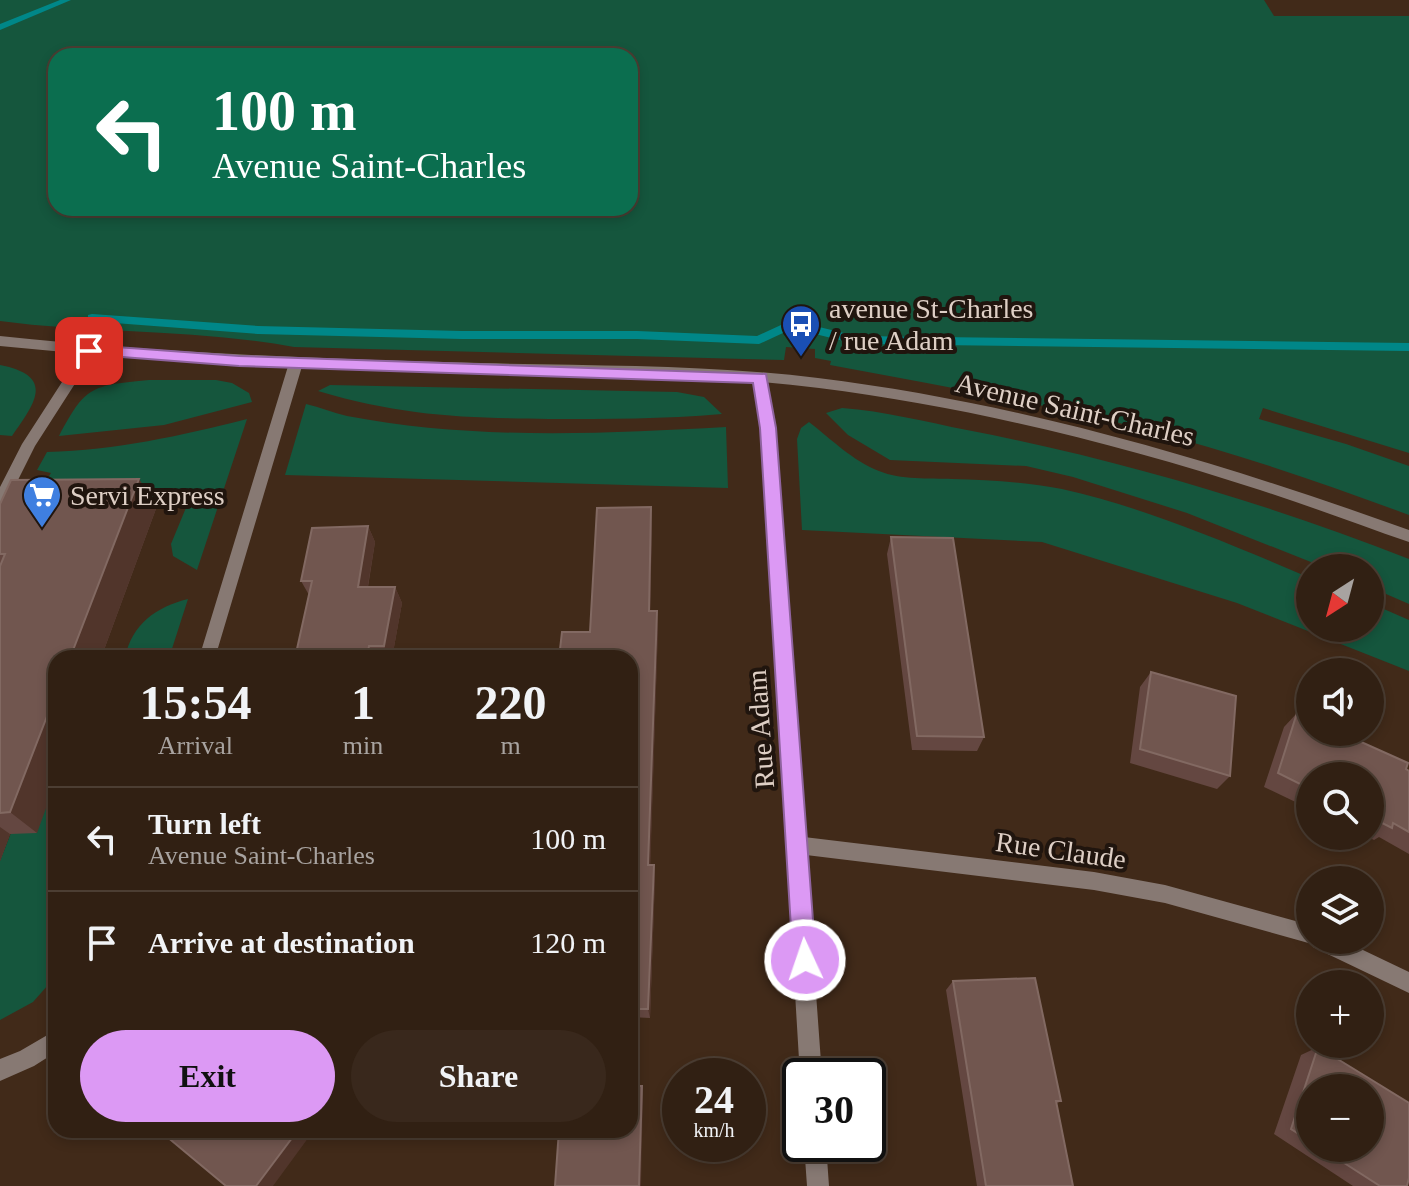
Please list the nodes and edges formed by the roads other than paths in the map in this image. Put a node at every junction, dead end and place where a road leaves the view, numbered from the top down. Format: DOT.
graph roads {
  1 [pos="0,341"];
  2 [pos="89,351"];
  3 [pos="296,363"];
  4 [pos="760,378"];
  5 [pos="0,502"];
  6 [pos="1409,536"];
  7 [pos="209,650"];
  8 [pos="798,845"];
  9 [pos="1296,931"];
  10 [pos="1349,954"];
  11 [pos="1409,983"];
  12 [pos="48,1045"];
  13 [pos="810,1058"];
  14 [pos="0,1070"];
  15 [pos="816,1162"];
  16 [pos="818,1186"];
  1 -- 2 [label="street, Avenue Saint-Charles"];
  2 -- 3 [label="street, Avenue Saint-Charles"];
  2 -- 5 [label="street"];
  3 -- 4 [label="street, Avenue Saint-Charles"];
  3 -- 7 [label="street"];
  4 -- 6 [label="street, Avenue Saint-Charles"];
  4 -- 8 [label="street, Rue Adam"];
  8 -- 9 [label="street, Rue Claude"];
  8 -- 13 [label="street, Rue Adam"];
  10 -- 11 [label="street"];
  12 -- 14 [label="street"];
  15 -- 16 [label="street"];
}
